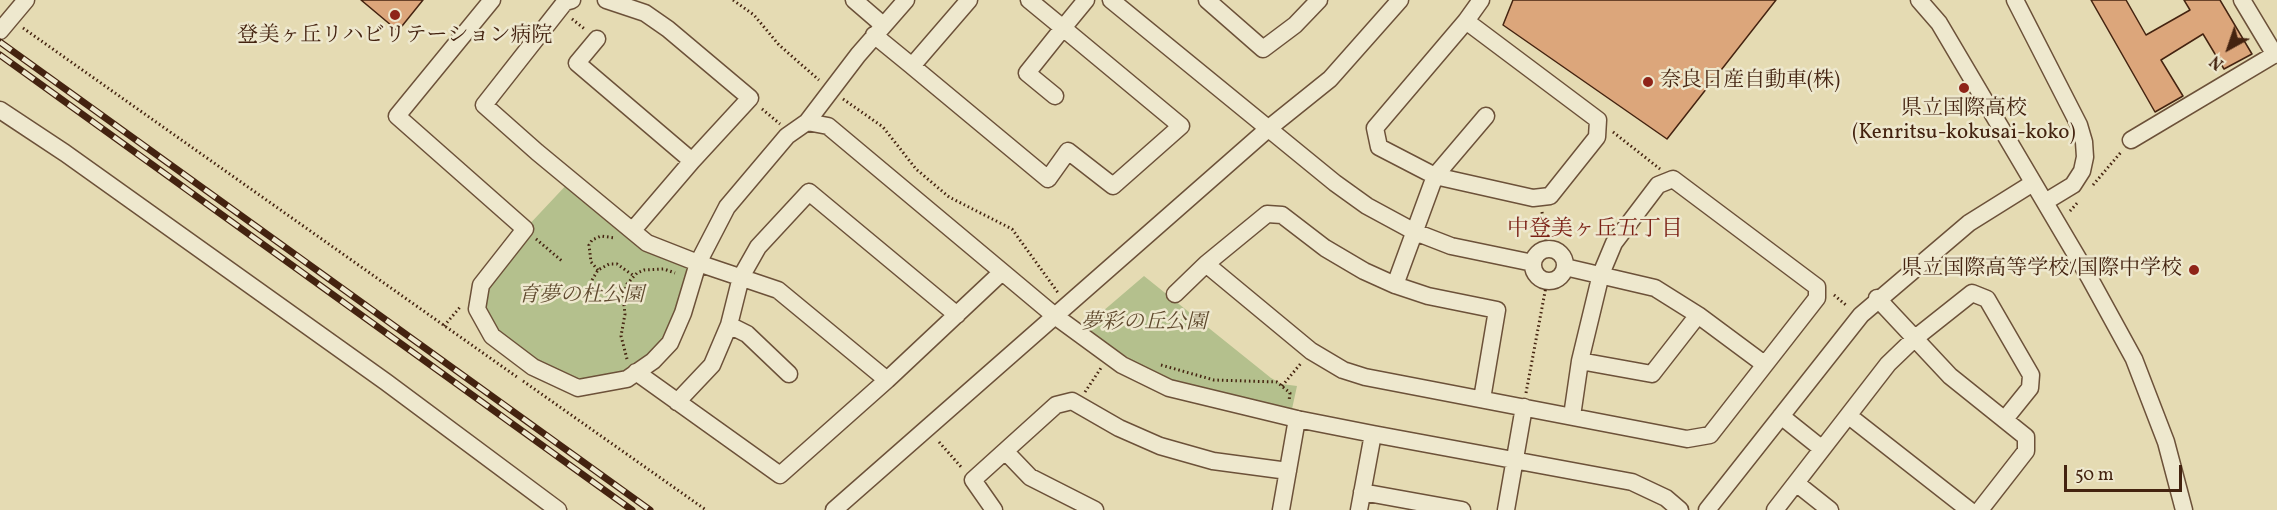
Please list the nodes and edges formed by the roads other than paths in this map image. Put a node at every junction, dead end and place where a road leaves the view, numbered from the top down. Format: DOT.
graph roads {
  1 [pos="26,0"];
  2 [pos="492,0"];
  3 [pos="572,0"];
  4 [pos="606,0"];
  5 [pos="854,0"];
  6 [pos="906,0"];
  7 [pos="969,0"];
  8 [pos="1029,0"];
  9 [pos="1086,0"];
  10 [pos="1112,0"];
  11 [pos="1207,0"];
  12 [pos="1319,0"];
  13 [pos="1400,0"];
  14 [pos="1481,0"];
  15 [pos="1919,0"];
  16 [pos="2015,0"];
  17 [pos="2242,0"];
  18 [pos="1466,21"];
  19 [pos="1063,28"];
  20 [pos="879,30"];
  21 [pos="0,31"];
  22 [pos="597,39"];
  23 [pos="2276,54"];
  24 [pos="912,66"];
  25 [pos="1055,96"];
  26 [pos="0,110"];
  27 [pos="1486,116"];
  28 [pos="807,122"];
  29 [pos="1269,128"];
  30 [pos="2131,140"];
  31 [pos="692,161"];
  32 [pos="1435,176"];
  33 [pos="2033,183"];
  34 [pos="2045,202"];
  35 [pos="633,230"];
  36 [pos="1414,232"];
  37 [pos="698,263"];
  38 [pos="1533,263"];
  39 [pos="1206,264"];
  40 [pos="1565,267"];
  41 [pos="1002,272"];
  42 [pos="1601,274"];
  43 [pos="741,277"];
  44 [pos="1395,285"];
  45 [pos="1175,294"];
  46 [pos="1877,298"];
  47 [pos="957,315"];
  48 [pos="1698,315"];
  49 [pos="1055,316"];
  50 [pos="729,325"];
  51 [pos="1914,339"];
  52 [pos="1580,361"];
  53 [pos="1764,364"];
  54 [pos="636,372"];
  55 [pos="789,374"];
  56 [pos="887,381"];
  57 [pos="1482,399"];
  58 [pos="676,402"];
  59 [pos="1524,407"];
  60 [pos="1292,413"];
  61 [pos="1572,416"];
  62 [pos="1781,416"];
  63 [pos="1849,416"];
  64 [pos="2005,419"];
  65 [pos="1373,434"];
  66 [pos="1821,448"];
  67 [pos="1006,452"];
  68 [pos="1515,460"];
  69 [pos="1288,471"];
  70 [pos="1796,483"];
  71 [pos="1362,492"];
  72 [pos="558,510"];
  73 [pos="834,510"];
  74 [pos="994,510"];
  75 [pos="1095,510"];
  76 [pos="1281,510"];
  77 [pos="1359,510"];
  78 [pos="1462,510"];
  79 [pos="1506,510"];
  80 [pos="1680,510"];
  81 [pos="1687,510"];
  82 [pos="1707,510"];
  83 [pos="1774,510"];
  84 [pos="1830,510"];
  85 [pos="1969,510"];
  86 [pos="1980,510"];
  87 [pos="2184,510"];
  1 -- 21 [label="street"];
  2 -- 54 [label="street"];
  3 -- 35 [label="street"];
  4 -- 31 [label="street"];
  5 -- 20 [label="street"];
  6 -- 20 [label="street"];
  7 -- 24 [label="street"];
  8 -- 19 [label="street"];
  9 -- 19 [label="street"];
  10 -- 29 [label="street"];
  11 -- 12 [label="street"];
  13 -- 29 [label="street"];
  14 -- 18 [label="street"];
  15 -- 33 [label="street"];
  16 -- 34 [label="street"];
  17 -- 23 [label="street"];
  18 -- 32 [label="street"];
  18 -- 32 [label="street"];
  19 -- 24 [label="street"];
  19 -- 25 [label="street"];
  20 -- 24 [label="street"];
  20 -- 28 [label="street"];
  22 -- 31 [label="street"];
  23 -- 30 [label="street"];
  26 -- 72 [label="street"];
  27 -- 32 [label="street"];
  28 -- 37 [label="street"];
  28 -- 41 [label="street"];
  29 -- 36 [label="street"];
  29 -- 49 [label="street"];
  31 -- 35 [label="street"];
  32 -- 36 [label="street"];
  33 -- 34 [label="street"];
  33 -- 46 [label="street"];
  34 -- 87 [label="street"];
  35 -- 37 [label="street"];
  36 -- 38 [label="street"];
  36 -- 44 [label="street"];
  37 -- 43 [label="street"];
  37 -- 54 [label="street"];
  38 -- 40 [label="street"];
  38 -- 40 [label="street"];
  39 -- 44 [label="street"];
  39 -- 45 [label="street"];
  39 -- 57 [label="street"];
  40 -- 42 [label="street"];
  41 -- 47 [label="street"];
  41 -- 49 [label="street"];
  42 -- 48 [label="street"];
  42 -- 52 [label="street"];
  42 -- 53 [label="street"];
  43 -- 47 [label="street"];
  43 -- 50 [label="street"];
  43 -- 56 [label="street"];
  44 -- 57 [label="street"];
  46 -- 51 [label="street"];
  46 -- 62 [label="street"];
  47 -- 56 [label="street"];
  48 -- 52 [label="street"];
  48 -- 53 [label="street"];
  49 -- 60 [label="street"];
  49 -- 73 [label="street"];
  50 -- 55 [label="street"];
  50 -- 58 [label="street"];
  51 -- 63 [label="street"];
  51 -- 64 [label="street"];
  51 -- 64 [label="street"];
  52 -- 61 [label="street"];
  53 -- 61 [label="street"];
  54 -- 58 [label="street"];
  56 -- 58 [label="street"];
  57 -- 59 [label="street"];
  59 -- 61 [label="street"];
  59 -- 68 [label="street"];
  60 -- 65 [label="street"];
  60 -- 69 [label="street"];
  62 -- 66 [label="street"];
  62 -- 82 [label="street"];
  63 -- 66 [label="street"];
  63 -- 85 [label="street"];
  64 -- 86 [label="street"];
  65 -- 68 [label="street"];
  65 -- 71 [label="street"];
  66 -- 70 [label="street"];
  67 -- 69 [label="street"];
  67 -- 74 [label="street"];
  67 -- 75 [label="street"];
  68 -- 79 [label="street"];
  68 -- 80 [label="street"];
  69 -- 76 [label="street"];
  70 -- 83 [label="street"];
  70 -- 84 [label="street"];
  71 -- 77 [label="street"];
  71 -- 78 [label="street"];
  81 -- 82 [label="street"];
}
